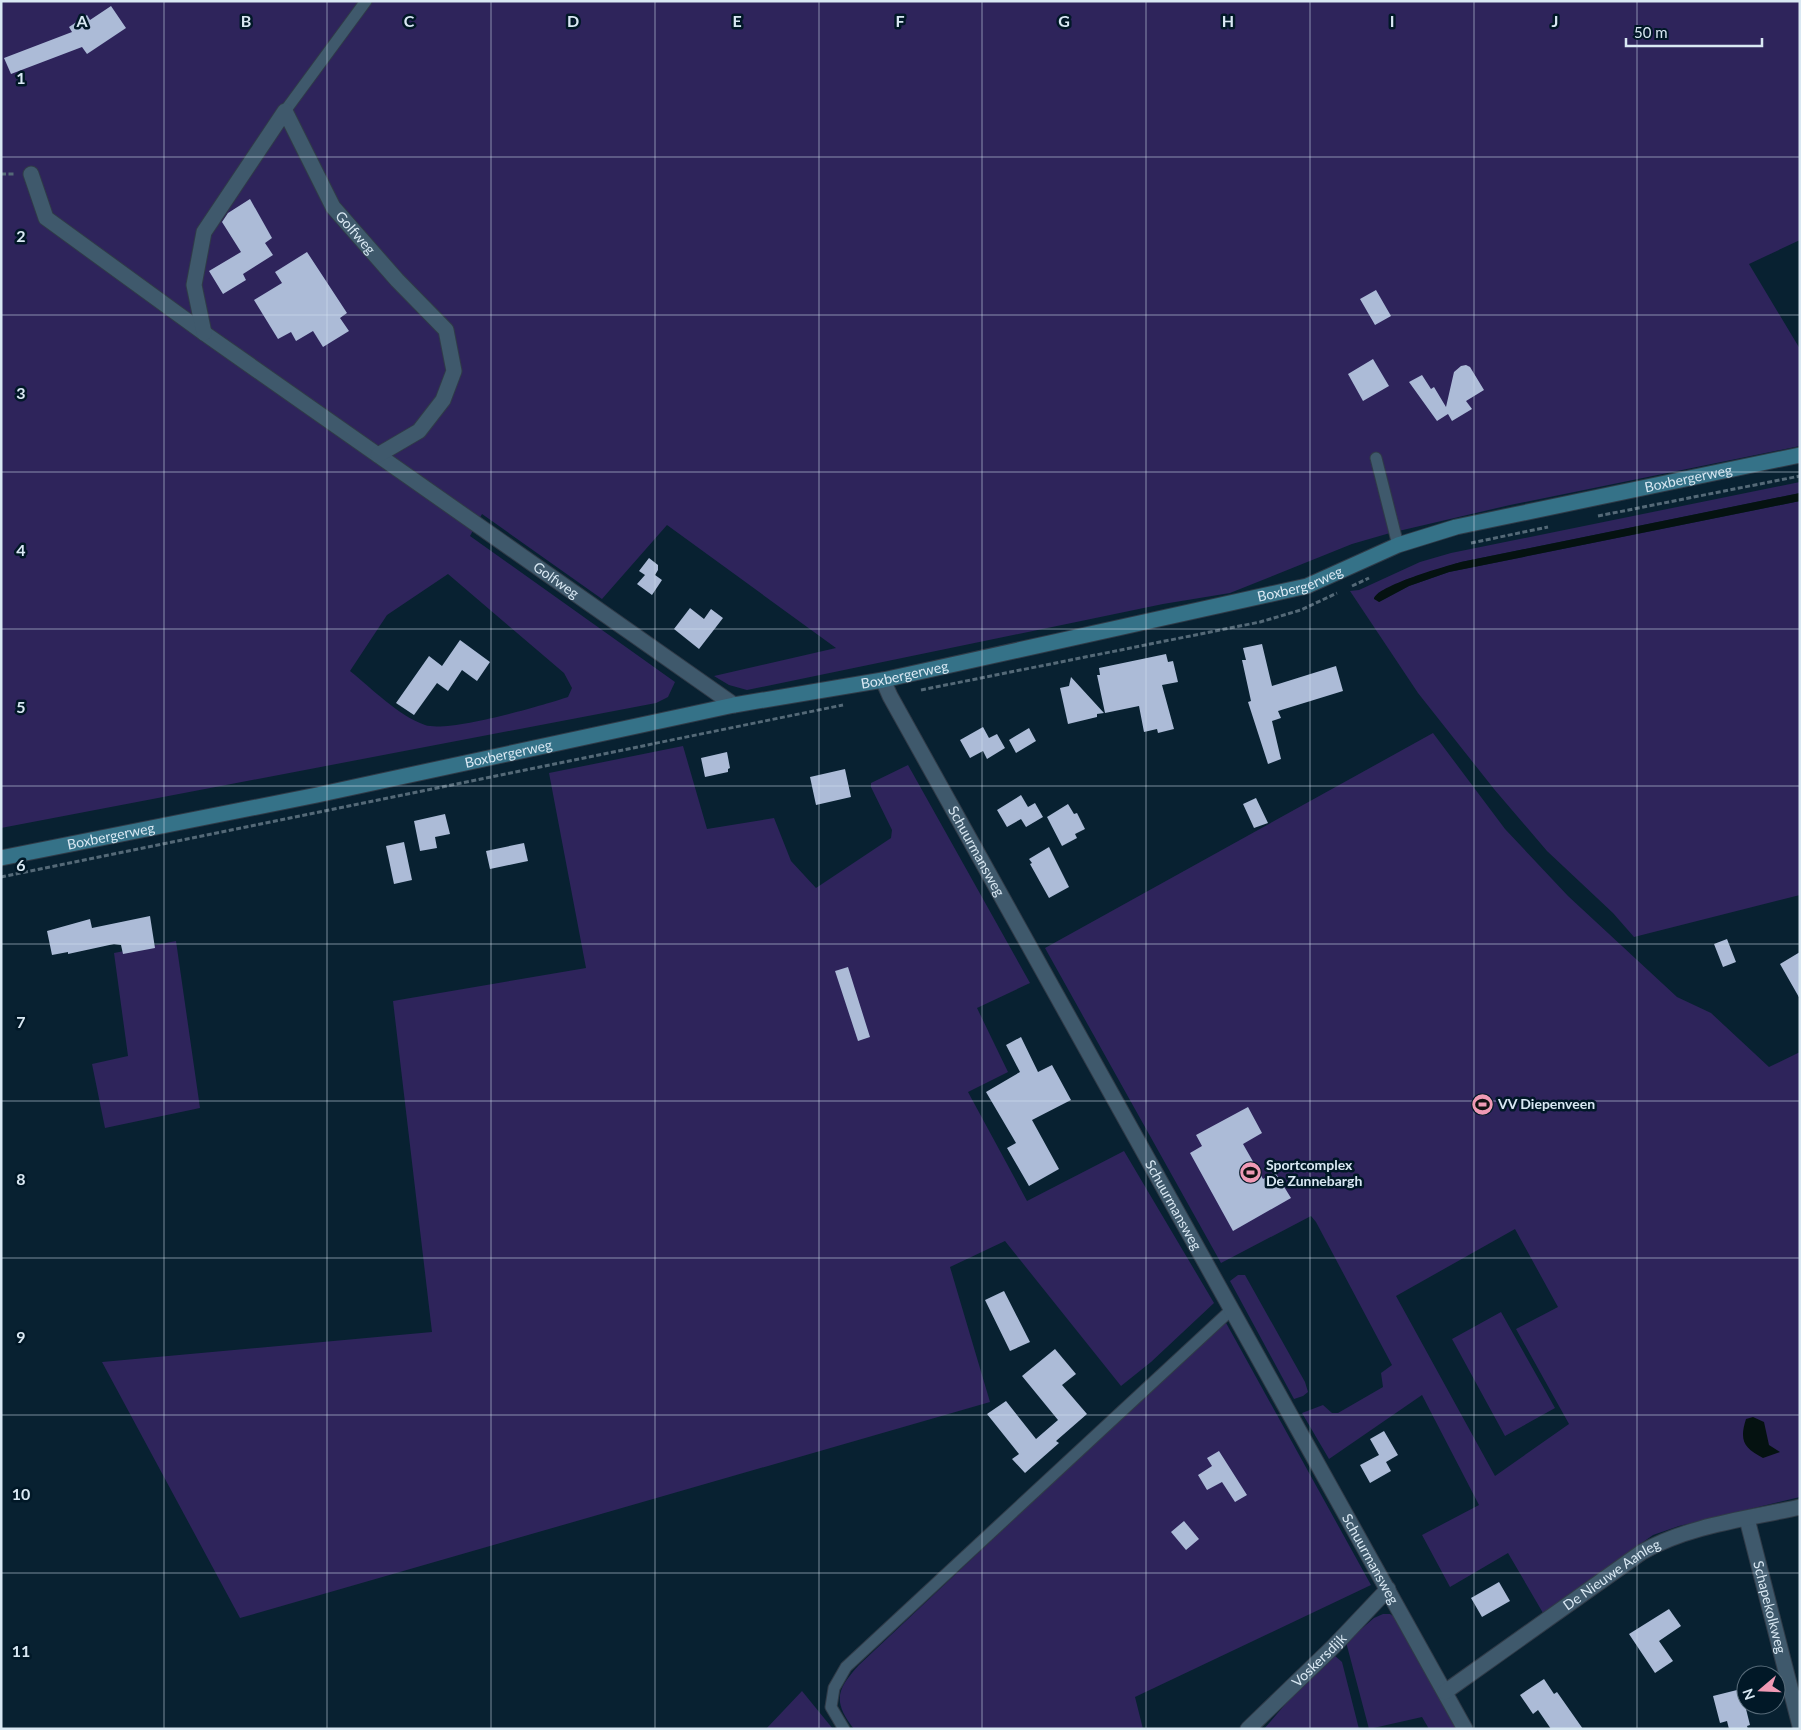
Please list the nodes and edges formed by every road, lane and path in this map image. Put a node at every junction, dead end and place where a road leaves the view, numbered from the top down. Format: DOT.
graph roads {
  1 [pos="366,1"];
  2 [pos="284,111"];
  3 [pos="31,174"];
  4 [pos="204,333"];
  5 [pos="378,455"];
  6 [pos="1800,456"];
  7 [pos="1376,458"];
  8 [pos="1398,545"];
  9 [pos="883,680"];
  10 [pos="734,705"];
  11 [pos="1,858"];
  12 [pos="1232,1310"];
  13 [pos="1800,1507"];
  14 [pos="1748,1519"];
  15 [pos="1388,1589"];
  16 [pos="1445,1692"];
  17 [pos="1800,1726"];
  18 [pos="844,1729"];
  19 [pos="1248,1729"];
  20 [pos="1465,1729"];
  1 -- 2 [label="lane"];
  2 -- 4 [label="street"];
  2 -- 5 [label="street, Golfweg"];
  3 -- 4 [label="street, Golfweg"];
  4 -- 5 [label="street, Golfweg"];
  5 -- 10 [label="street, Golfweg"];
  6 -- 8 [label="street, Boxbergerweg"];
  7 -- 8 [label="lane"];
  8 -- 9 [label="street, Boxbergerweg"];
  9 -- 10 [label="street, Boxbergerweg"];
  9 -- 12 [label="street, Schuurmansweg"];
  10 -- 11 [label="street, Boxbergerweg"];
  12 -- 15 [label="street, Schuurmansweg"];
  12 -- 18 [label="lane"];
  13 -- 14 [label="street, De Nieuwe Aanleg"];
  14 -- 16 [label="street, De Nieuwe Aanleg"];
  14 -- 17 [label="street, Schapekolkweg"];
  15 -- 16 [label="street, Schuurmansweg"];
  15 -- 19 [label="street, Voskersdijk"];
  16 -- 20 [label="street, Schuurmansweg"];
}
